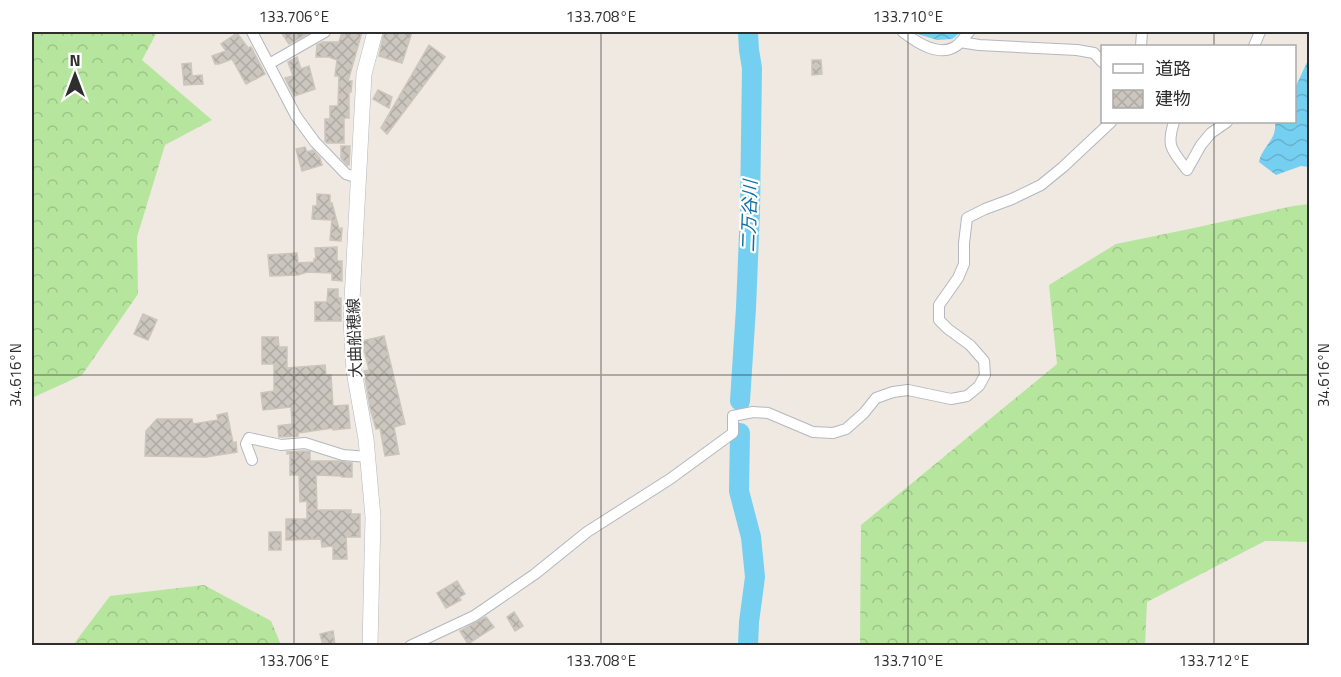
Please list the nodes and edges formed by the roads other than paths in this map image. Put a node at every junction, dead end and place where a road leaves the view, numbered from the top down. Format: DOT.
graph roads {
  1 [pos="252,32"];
  2 [pos="326,32"];
  3 [pos="375,32"];
  4 [pos="903,32"];
  5 [pos="969,32"];
  6 [pos="960,42"];
  7 [pos="1101,62"];
  8 [pos="268,64"];
  9 [pos="1110,123"];
  10 [pos="1174,123"];
  11 [pos="1225,123"];
  12 [pos="358,178"];
  13 [pos="368,457"];
  14 [pos="252,460"];
  15 [pos="370,645"];
  16 [pos="410,645"];
  1 -- 8 [label="street"];
  2 -- 8 [label="street"];
  3 -- 12 [label="main road, 大曲船穂線"];
  4 -- 6 [label="street"];
  5 -- 6 [label="street"];
  6 -- 7 [label="street"];
  8 -- 12 [label="street"];
  9 -- 16 [label="street"];
  10 -- 11 [label="street"];
  12 -- 13 [label="main road, 大曲船穂線"];
  13 -- 14 [label="street"];
  13 -- 15 [label="main road, 大曲船穂線"];
}
